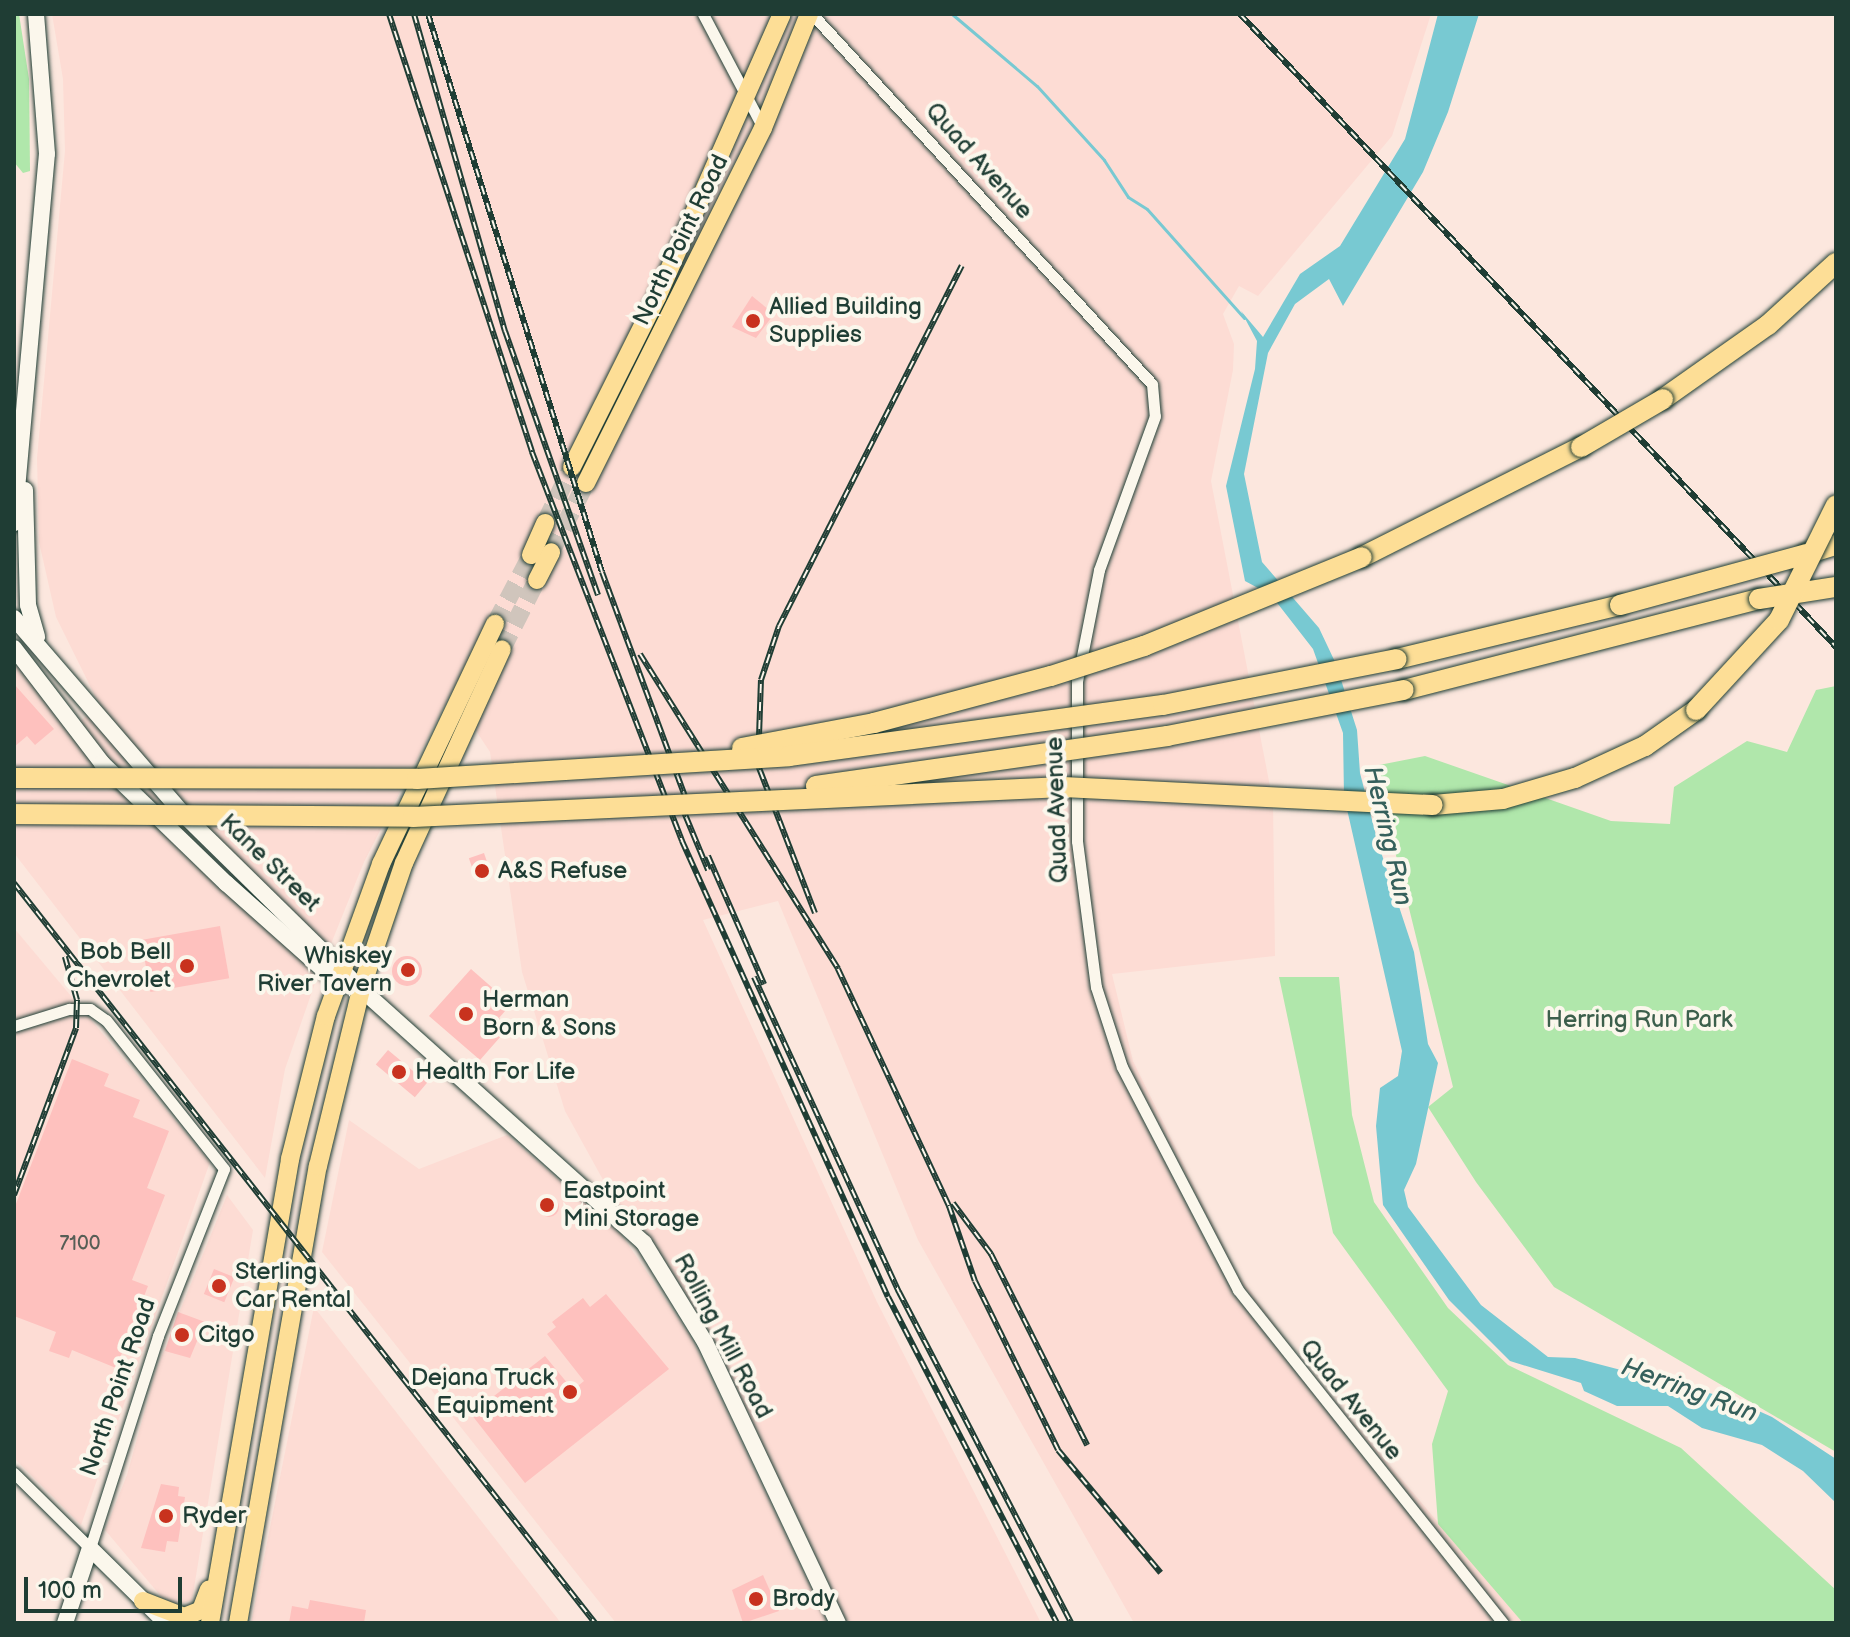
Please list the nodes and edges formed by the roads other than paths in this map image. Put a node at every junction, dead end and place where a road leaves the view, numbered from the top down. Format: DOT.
graph roads {
  1 [pos="36,14"];
  2 [pos="703,14"];
  3 [pos="782,14"];
  4 [pos="811,14"];
  5 [pos="748,98"];
  6 [pos="763,128"];
  7 [pos="685,237"];
  8 [pos="704,247"];
  9 [pos="1836,263"];
  10 [pos="643,325"];
  11 [pos="661,333"];
  12 [pos="20,452"];
  13 [pos="572,467"];
  14 [pos="586,483"];
  15 [pos="1836,505"];
  16 [pos="14,523"];
  17 [pos="545,523"];
  18 [pos="1836,545"];
  19 [pos="551,552"];
  20 [pos="531,555"];
  21 [pos="28,568"];
  22 [pos="537,580"];
  23 [pos="1834,581"];
  24 [pos="14,599"];
  25 [pos="14,618"];
  26 [pos="495,624"];
  27 [pos="14,648"];
  28 [pos="502,649"];
  29 [pos="44,654"];
  30 [pos="588,771"];
  31 [pos="14,778"];
  32 [pos="509,812"];
  33 [pos="14,814"];
  34 [pos="401,822"];
  35 [pos="419,830"];
  36 [pos="340,974"];
  37 [pos="361,989"];
  38 [pos="14,1026"];
  39 [pos="14,1473"];
  40 [pos="223,1544"];
  41 [pos="90,1548"];
  42 [pos="143,1601"];
  43 [pos="65,1623"];
  44 [pos="150,1623"];
  45 [pos="166,1623"];
  46 [pos="210,1623"];
  47 [pos="238,1623"];
  48 [pos="838,1623"];
  49 [pos="1503,1623"];
  1 -- 12 [label="main road"];
  2 -- 5 [label="street"];
  3 -- 5 [label="main road, North Point Road"];
  4 -- 6 [label="main road, North Point Road"];
  4 -- 49 [label="street, Quad Avenue"];
  5 -- 6 [label="street"];
  5 -- 7 [label="main road, North Point Road"];
  6 -- 8 [label="main road, North Point Road"];
  7 -- 8 [label="main road"];
  7 -- 10 [label="main road, North Point Road"];
  8 -- 11 [label="main road, North Point Road"];
  9 -- 30 [label="highway, bridge"];
  10 -- 11 [label="main road"];
  10 -- 13 [label="main road, North Point Road"];
  11 -- 14 [label="main road, North Point Road"];
  12 -- 16 [label="main road"];
  12 -- 21 [label="main road"];
  15 -- 32 [label="highway, bridge"];
  17 -- 20 [label="main road"];
  18 -- 30 [label="highway, bridge"];
  19 -- 22 [label="main road"];
  21 -- 24 [label="main road"];
  21 -- 29 [label="main road"];
  23 -- 32 [label="highway, bridge"];
  25 -- 29 [label="main road, Kane Street"];
  26 -- 34 [label="main road"];
  27 -- 36 [label="main road, Kane Street"];
  28 -- 35 [label="main road"];
  29 -- 36 [label="main road, Kane Street"];
  30 -- 31 [label="highway, bridge"];
  32 -- 33 [label="highway, bridge"];
  34 -- 35 [label="main road"];
  34 -- 36 [label="main road"];
  35 -- 37 [label="main road"];
  36 -- 37 [label="main road, Kane Street"];
  36 -- 40 [label="main road"];
  37 -- 47 [label="main road"];
  37 -- 48 [label="main road, Rolling Mill Road"];
  38 -- 41 [label="street, North Point Road"];
  39 -- 41 [label="street"];
  40 -- 42 [label="main road"];
  40 -- 46 [label="main road"];
  41 -- 42 [label="main road"];
  41 -- 43 [label="main road, North Point Road"];
  42 -- 44 [label="main road"];
  42 -- 45 [label="main road"];
}
